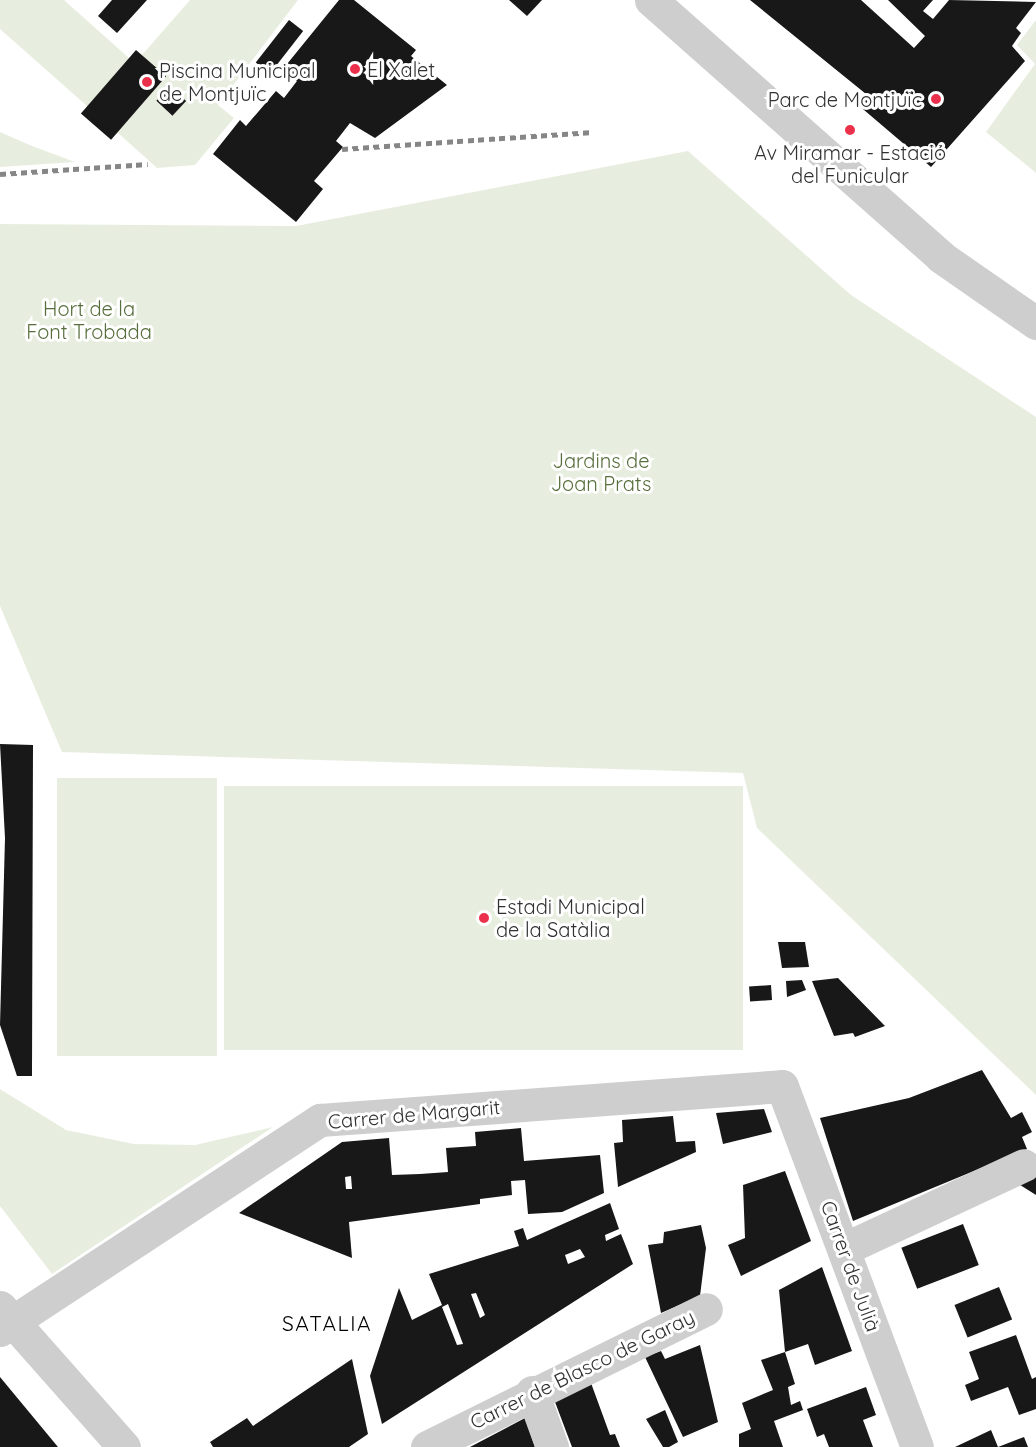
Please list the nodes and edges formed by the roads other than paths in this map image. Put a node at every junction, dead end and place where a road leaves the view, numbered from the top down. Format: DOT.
graph roads {
  1 [pos="651,0"];
  2 [pos="674,11"];
  3 [pos="1036,323"];
  4 [pos="782,1086"];
  5 [pos="1024,1165"];
  6 [pos="846,1248"];
  7 [pos="706,1309"];
  8 [pos="3,1320"];
  9 [pos="532,1392"];
  10 [pos="124,1447"];
  11 [pos="427,1447"];
  12 [pos="552,1447"];
  13 [pos="917,1447"];
  1 -- 2 [label="street"];
  2 -- 3 [label="street"];
  4 -- 6 [label="street, Carrer de Julià"];
  4 -- 8 [label="street, Carrer de Margarit"];
  5 -- 6 [label="street"];
  6 -- 13 [label="street, Carrer de Julià"];
  7 -- 9 [label="street, Carrer de Blasco de Garay"];
  8 -- 10 [label="street"];
  9 -- 11 [label="street, Carrer de Blasco de Garay"];
  9 -- 12 [label="street"];
}
